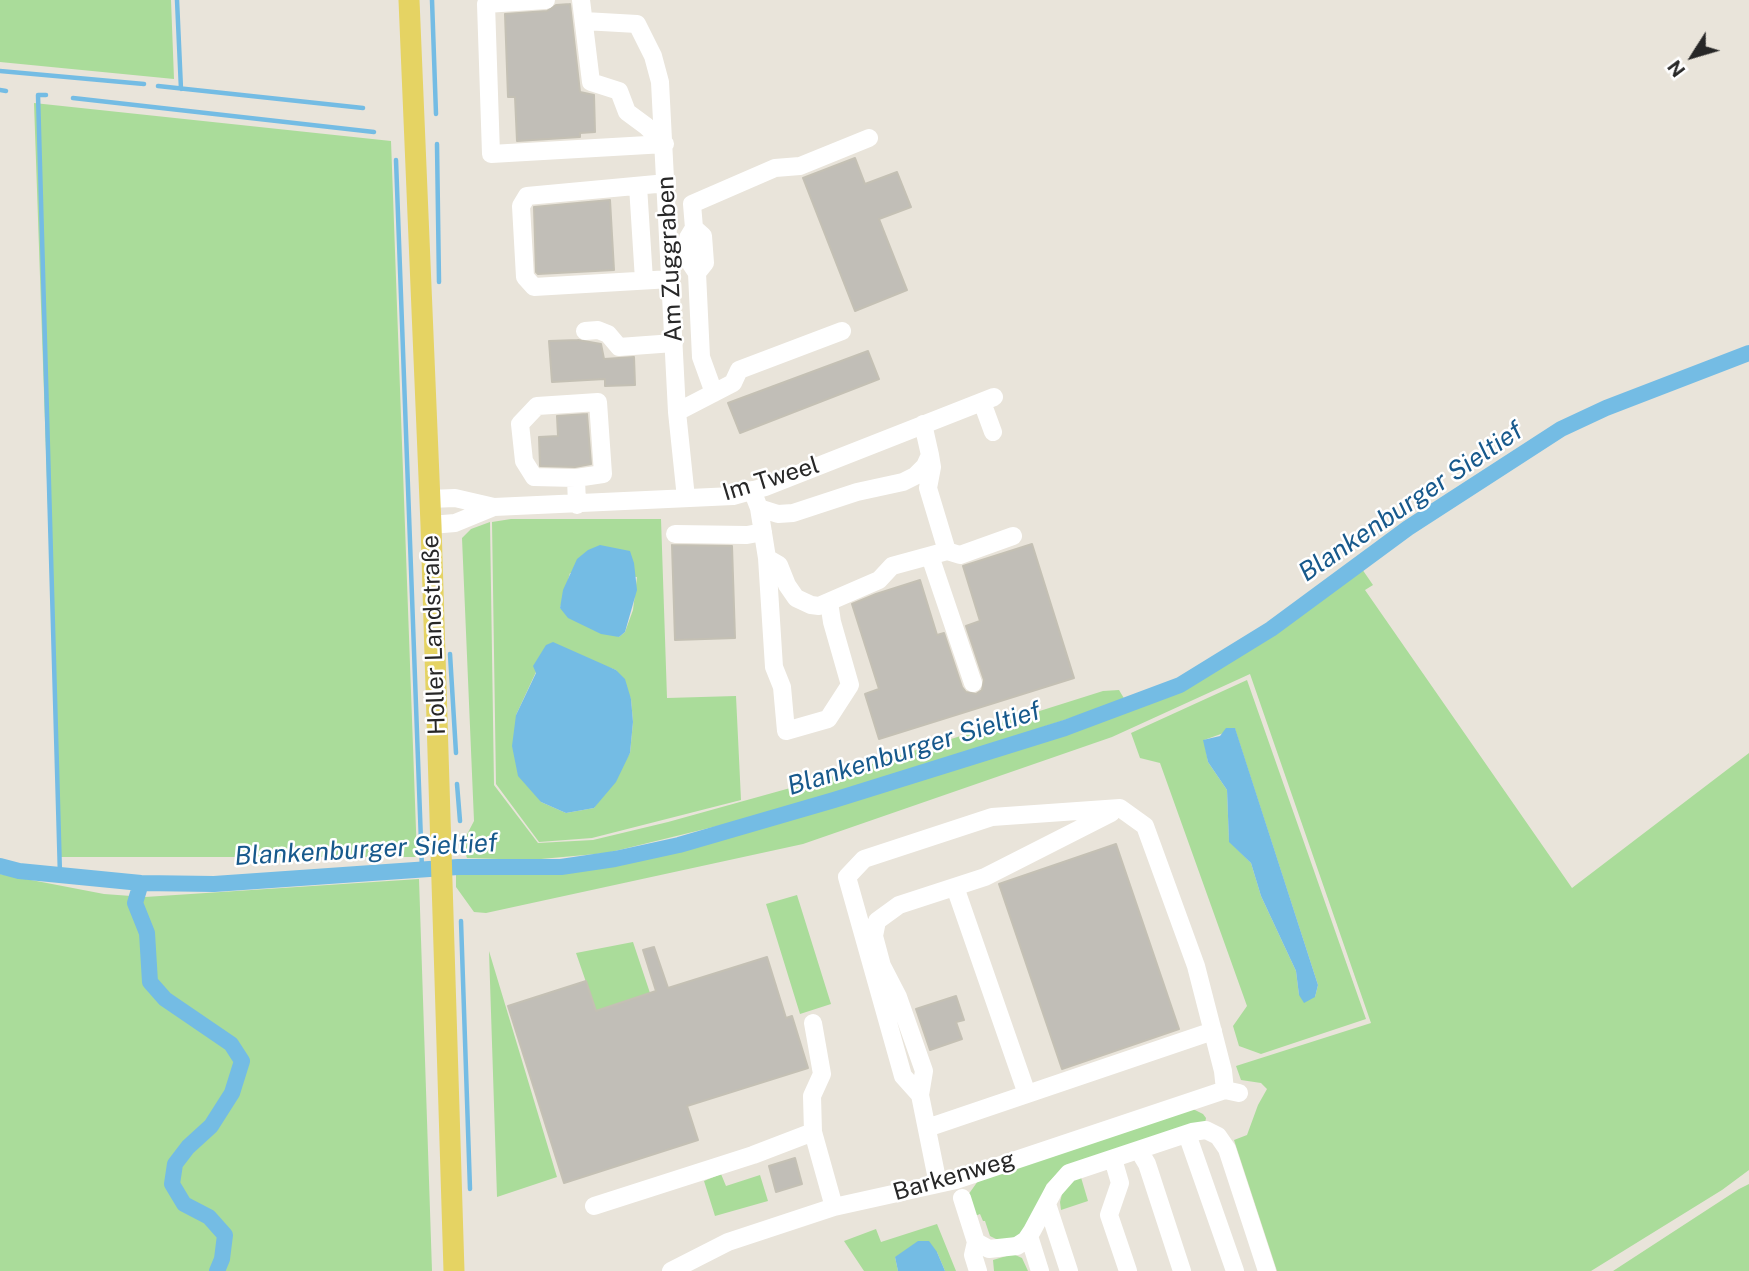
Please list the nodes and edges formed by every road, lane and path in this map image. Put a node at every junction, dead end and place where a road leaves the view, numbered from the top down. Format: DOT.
graph roads {
  1 [pos="409,0"];
  2 [pos="546,0"];
  3 [pos="581,0"];
  4 [pos="584,21"];
  5 [pos="869,138"];
  6 [pos="665,144"];
  7 [pos="667,184"];
  8 [pos="638,186"];
  9 [pos="671,279"];
  10 [pos="644,281"];
  11 [pos="584,331"];
  12 [pos="842,331"];
  13 [pos="674,343"];
  14 [pos="714,393"];
  15 [pos="677,412"];
  16 [pos="923,424"];
  17 [pos="993,432"];
  18 [pos="930,455"];
  19 [pos="576,478"];
  20 [pos="752,490"];
  21 [pos="686,498"];
  22 [pos="430,499"];
  23 [pos="577,505"];
  24 [pos="495,508"];
  25 [pos="760,508"];
  26 [pos="431,525"];
  27 [pos="762,532"];
  28 [pos="675,534"];
  29 [pos="1013,536"];
  30 [pos="939,553"];
  31 [pos="767,558"];
  32 [pos="829,602"];
  33 [pos="973,683"];
  34 [pos="1120,808"];
  35 [pos="955,887"];
  36 [pos="813,1023"];
  37 [pos="1213,1031"];
  38 [pos="1027,1094"];
  39 [pos="920,1095"];
  40 [pos="927,1128"];
  41 [pos="813,1132"];
  42 [pos="1187,1134"];
  43 [pos="1137,1152"];
  44 [pos="1113,1159"];
  45 [pos="938,1184"];
  46 [pos="962,1198"];
  47 [pos="1047,1205"];
  48 [pos="594,1206"];
  49 [pos="834,1207"];
  50 [pos="1029,1236"];
  51 [pos="976,1242"];
  52 [pos="454,1271"];
  53 [pos="671,1271"];
  54 [pos="978,1271"];
  55 [pos="1040,1271"];
  56 [pos="1069,1271"];
  57 [pos="1128,1271"];
  58 [pos="1182,1271"];
  59 [pos="1235,1271"];
  60 [pos="1267,1271"];
  1 -- 22 [label="main road, Holler Landstraße"];
  2 -- 6 [label="street"];
  3 -- 4 [label="street"];
  4 -- 6 [label="street"];
  4 -- 6 [label="street, Am Zuggraben"];
  5 -- 14 [label="street"];
  6 -- 7 [label="street, Am Zuggraben"];
  7 -- 8 [label="street"];
  7 -- 9 [label="street, Am Zuggraben"];
  8 -- 10 [label="street"];
  8 -- 10 [label="street"];
  9 -- 10 [label="street"];
  9 -- 13 [label="street, Am Zuggraben"];
  11 -- 13 [label="street"];
  12 -- 14 [label="street"];
  13 -- 15 [label="street, Am Zuggraben"];
  14 -- 15 [label="street"];
  15 -- 21 [label="street, Am Zuggraben"];
  16 -- 17 [label="street, Im Tweel"];
  16 -- 18 [label="street"];
  16 -- 20 [label="street, Im Tweel"];
  18 -- 25 [label="street"];
  18 -- 30 [label="street"];
  19 -- 19 [label="street"];
  19 -- 23 [label="street"];
  20 -- 21 [label="street, Im Tweel"];
  20 -- 25 [label="street"];
  21 -- 23 [label="street, Im Tweel"];
  22 -- 24 [label="street, Im Tweel"];
  22 -- 26 [label="main road, Holler Landstraße"];
  23 -- 24 [label="street, Im Tweel"];
  24 -- 26 [label="street, Im Tweel"];
  25 -- 27 [label="street"];
  26 -- 52 [label="main road, Holler Landstraße"];
  27 -- 28 [label="street"];
  27 -- 31 [label="street"];
  29 -- 30 [label="street"];
  30 -- 32 [label="street"];
  30 -- 33 [label="street"];
  31 -- 32 [label="street"];
  31 -- 32 [label="street"];
  34 -- 35 [label="street"];
  34 -- 37 [label="street"];
  34 -- 39 [label="street"];
  35 -- 38 [label="street"];
  35 -- 39 [label="street"];
  36 -- 41 [label="street"];
  37 -- 38 [label="street"];
  37 -- 45 [label="street, Barkenweg"];
  38 -- 40 [label="street"];
  39 -- 40 [label="street"];
  40 -- 45 [label="street"];
  41 -- 48 [label="street"];
  41 -- 49 [label="street"];
  42 -- 43 [label="street"];
  42 -- 59 [label="street"];
  42 -- 60 [label="street"];
  43 -- 44 [label="street"];
  43 -- 58 [label="street"];
  44 -- 47 [label="street"];
  44 -- 57 [label="street"];
  45 -- 49 [label="street, Barkenweg"];
  46 -- 51 [label="street"];
  47 -- 50 [label="street"];
  47 -- 56 [label="street"];
  49 -- 53 [label="street, Barkenweg"];
  50 -- 51 [label="street"];
  50 -- 55 [label="street"];
  51 -- 54 [label="street"];
}
